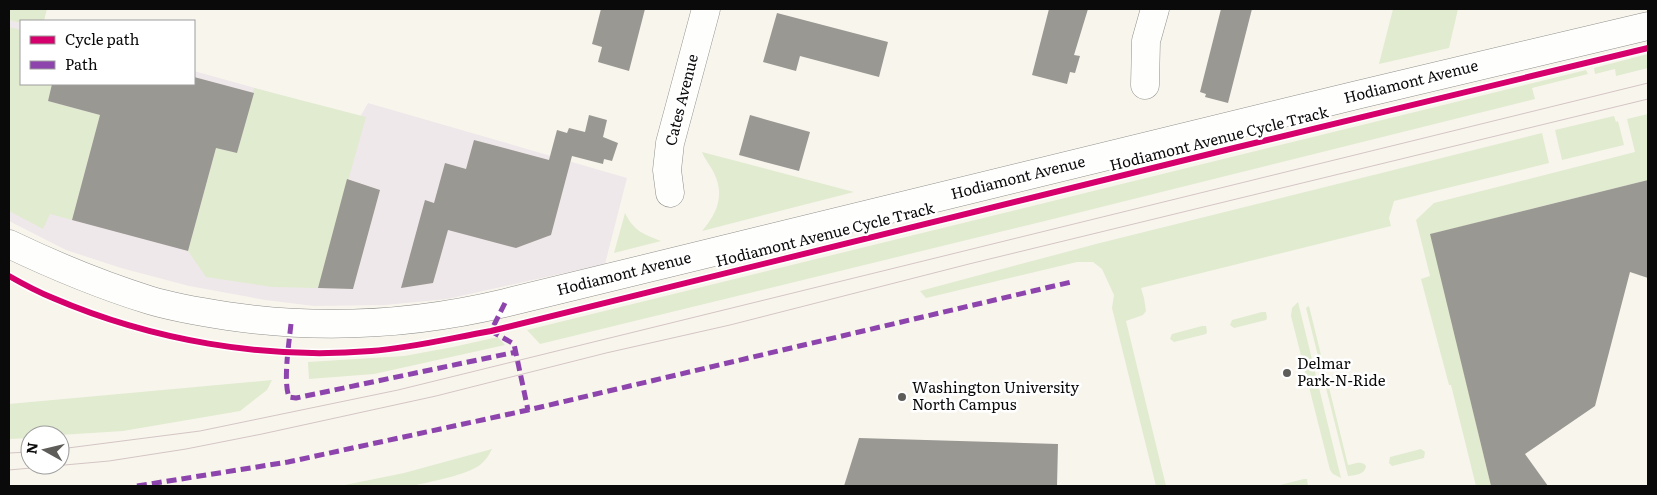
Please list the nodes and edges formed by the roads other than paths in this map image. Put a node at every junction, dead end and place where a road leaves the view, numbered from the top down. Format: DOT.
graph roads {
  1 [pos="706,9"];
  2 [pos="1155,9"];
  3 [pos="1648,26"];
  4 [pos="1146,85"];
  5 [pos="670,193"];
  6 [pos="9,244"];
  1 -- 5 [label="street, Cates Avenue"];
  2 -- 4 [label="street"];
  3 -- 6 [label="street, Hodiamont Avenue"];
}
